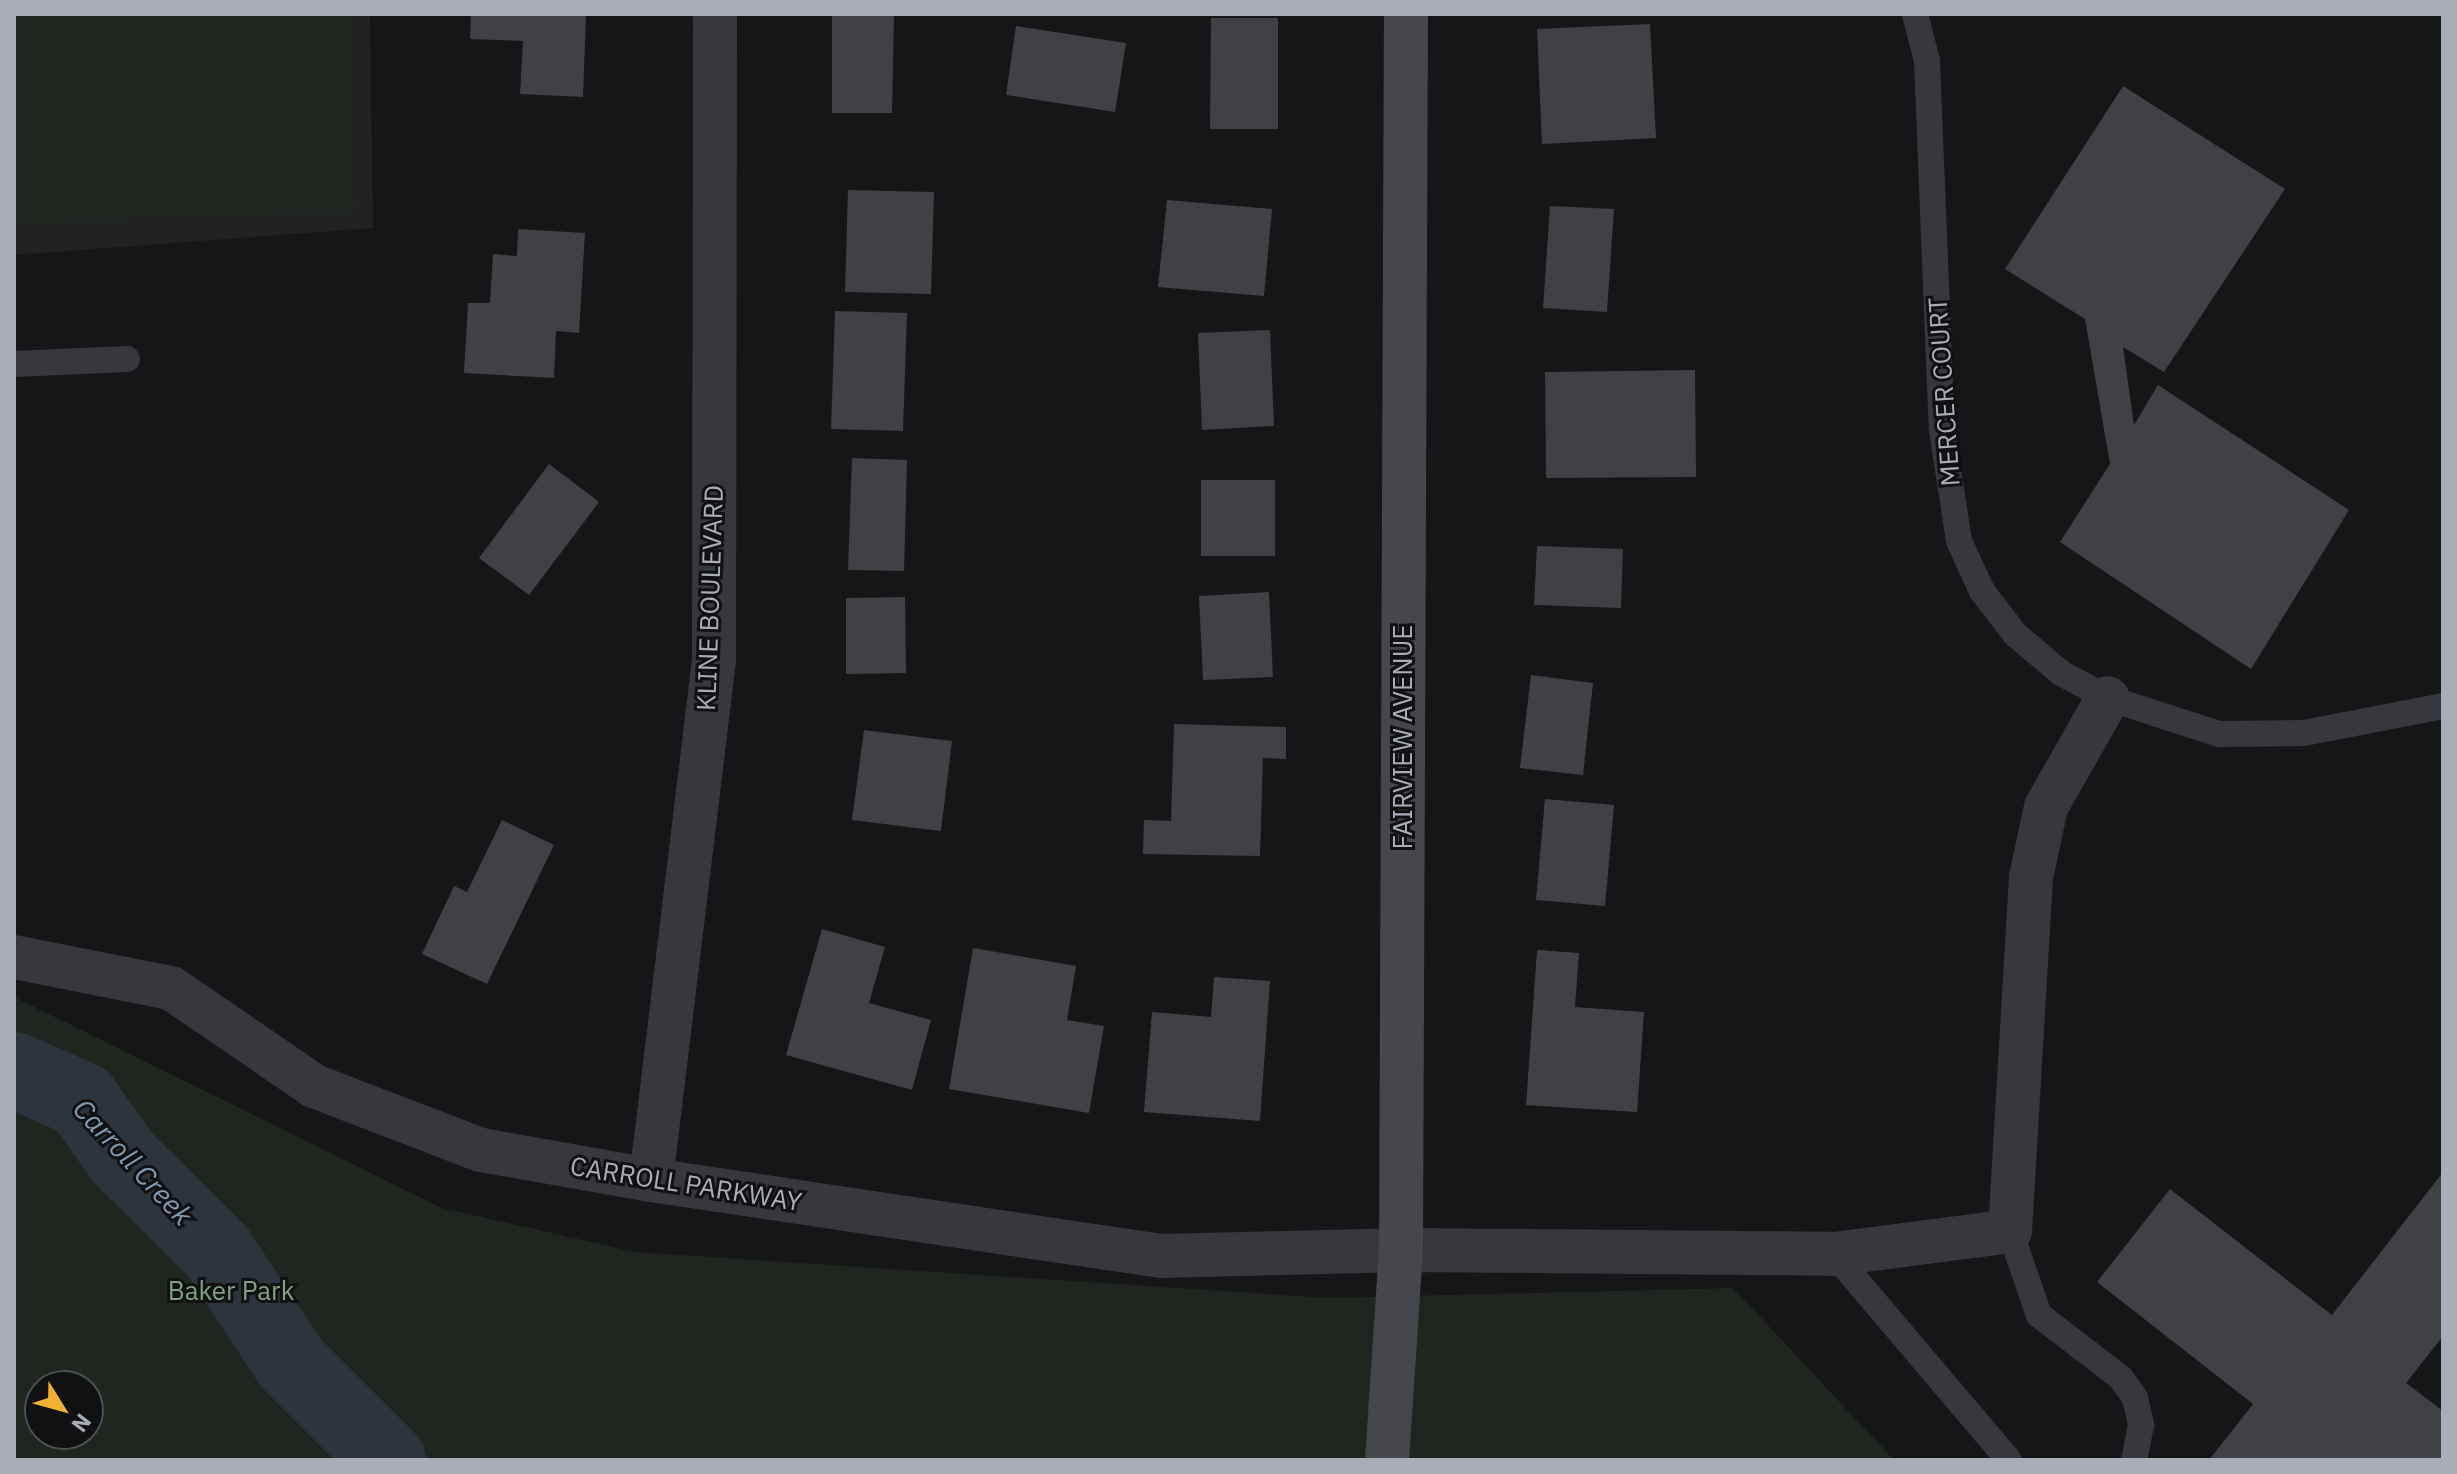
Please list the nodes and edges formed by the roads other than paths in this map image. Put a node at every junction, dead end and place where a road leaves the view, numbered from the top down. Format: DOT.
graph roads {
  1 [pos="715,14"];
  2 [pos="1406,14"];
  3 [pos="1915,14"];
  4 [pos="127,359"];
  5 [pos="14,364"];
  6 [pos="2108,698"];
  7 [pos="2443,706"];
  8 [pos="14,957"];
  9 [pos="651,1180"];
  10 [pos="2010,1231"];
  11 [pos="1401,1250"];
  12 [pos="1834,1254"];
  13 [pos="1387,1460"];
  14 [pos="2009,1460"];
  15 [pos="2134,1460"];
  1 -- 9 [label="street, KLINE BOULEVARD"];
  2 -- 11 [label="street, FAIRVIEW AVENUE"];
  3 -- 6 [label="lane, MERCER COURT"];
  4 -- 5 [label="lane"];
  6 -- 7 [label="lane, MERCER COURT"];
  6 -- 10 [label="street"];
  8 -- 9 [label="street, CARROLL PARKWAY"];
  9 -- 11 [label="street, CARROLL PARKWAY"];
  10 -- 12 [label="street, CARROLL PARKWAY"];
  10 -- 15 [label="lane"];
  11 -- 12 [label="street, CARROLL PARKWAY"];
  11 -- 13 [label="street, FAIRVIEW AVENUE"];
  12 -- 14 [label="lane"];
}
